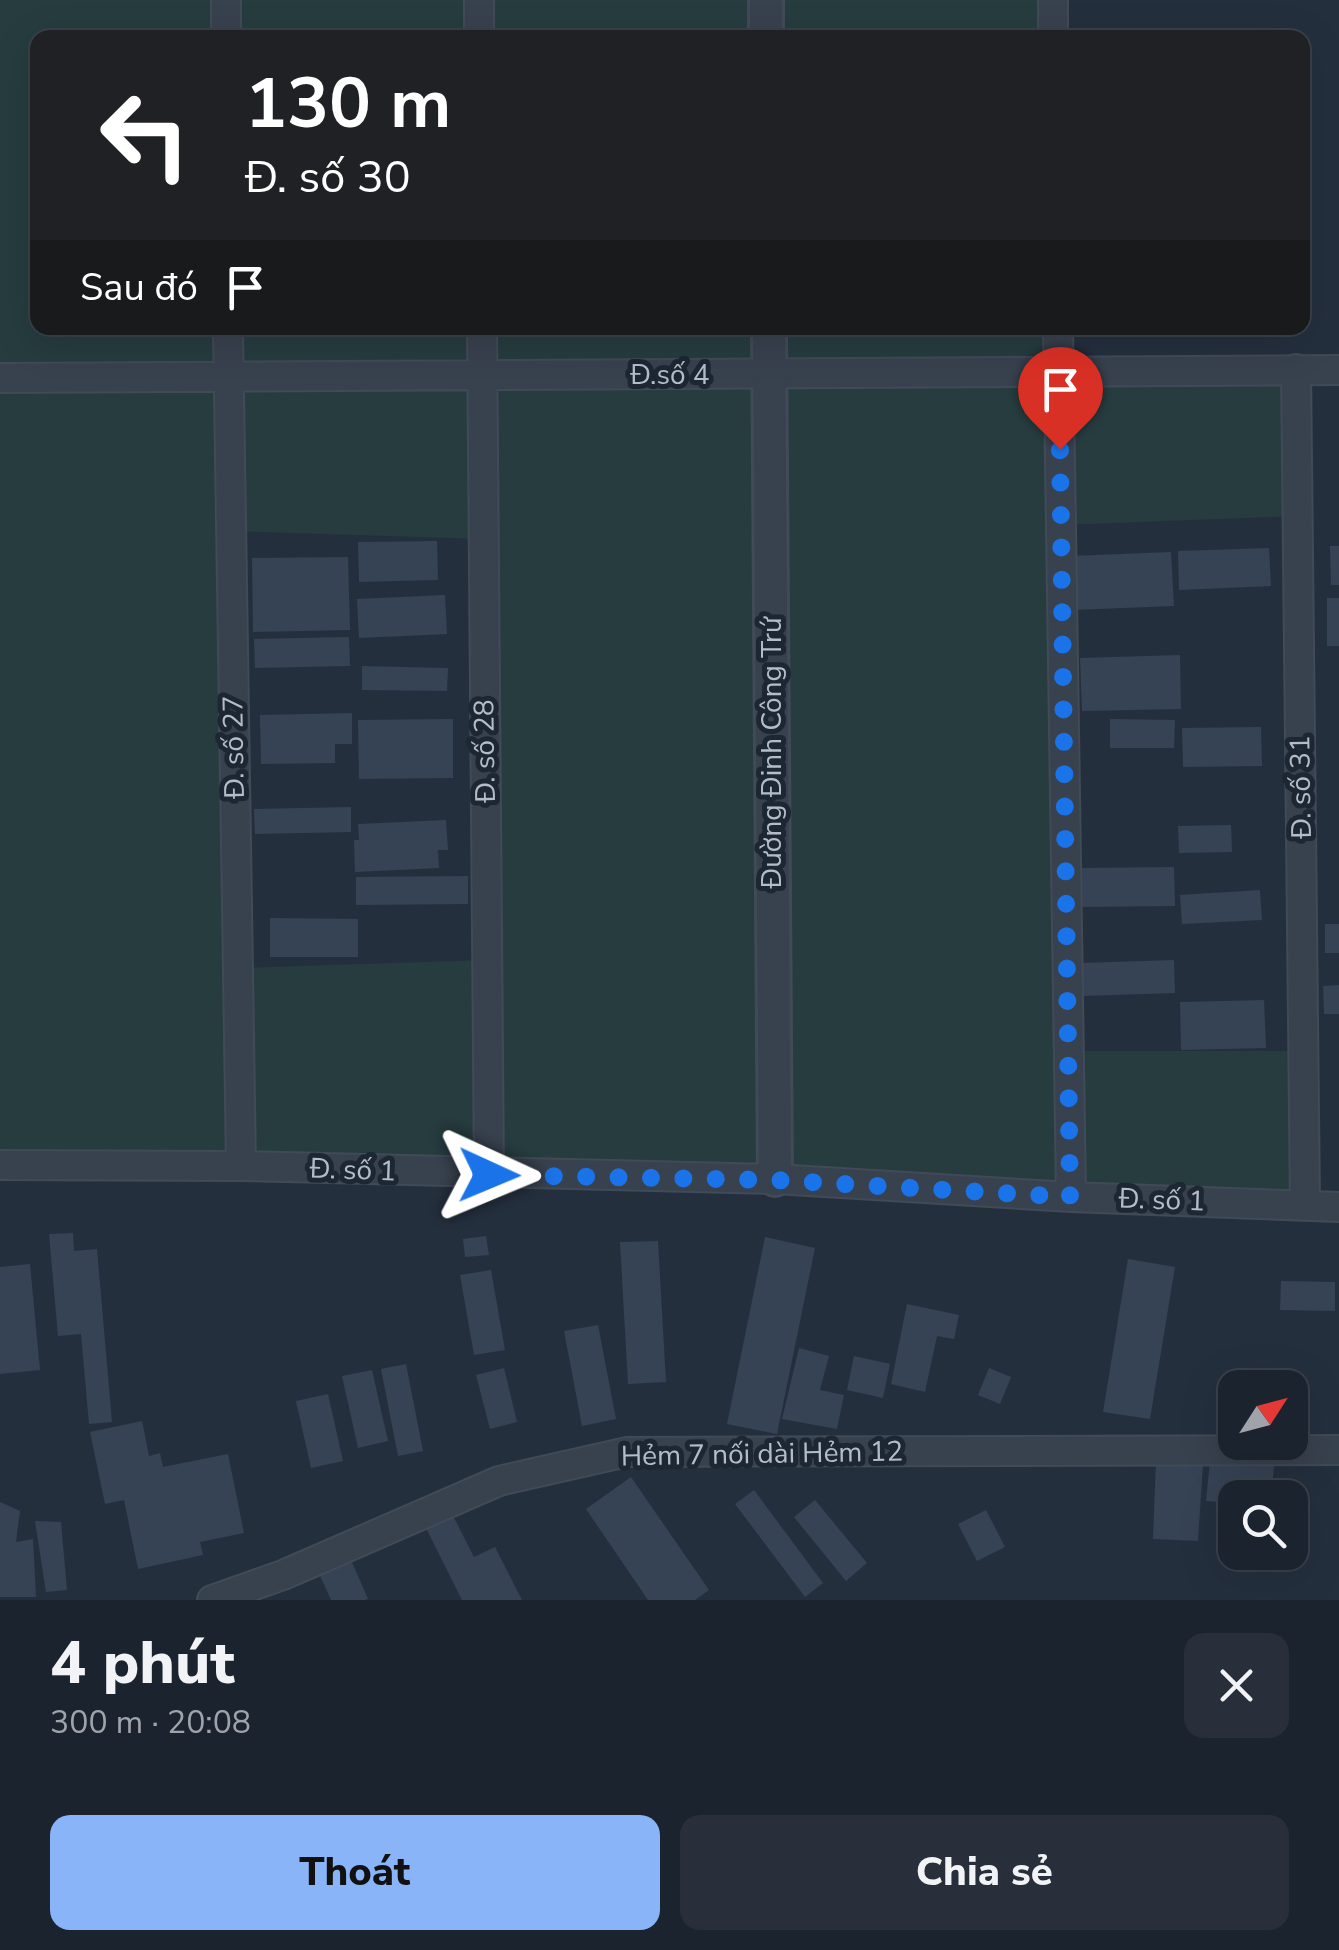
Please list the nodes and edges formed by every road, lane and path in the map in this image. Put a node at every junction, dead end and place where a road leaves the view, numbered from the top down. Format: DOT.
graph roads {
  1 [pos="226,0"];
  2 [pos="479,0"];
  3 [pos="766,0"];
  4 [pos="1053,0"];
  5 [pos="226,30"];
  6 [pos="479,30"];
  7 [pos="766,30"];
  8 [pos="1053,30"];
  9 [pos="228,335"];
  10 [pos="482,335"];
  11 [pos="769,335"];
  12 [pos="1058,335"];
  13 [pos="1296,370"];
  14 [pos="1339,370"];
  15 [pos="1058,374"];
  16 [pos="769,375"];
  17 [pos="482,376"];
  18 [pos="228,377"];
  19 [pos="0,378"];
  20 [pos="0,1165"];
  21 [pos="241,1166"];
  22 [pos="489,1175"];
  23 [pos="775,1180"];
  24 [pos="1070,1197"];
  25 [pos="1305,1205"];
  26 [pos="1339,1207"];
  27 [pos="1339,1450"];
  28 [pos="212,1600"];
  1 -- 5 [label="street"];
  2 -- 6 [label="street"];
  3 -- 7 [label="street"];
  4 -- 8 [label="street"];
  9 -- 18 [label="street, Đ. số 27"];
  10 -- 17 [label="street, Đ. số 28"];
  11 -- 16 [label="street, Đường Đinh Công Trứ"];
  12 -- 15 [label="street"];
  13 -- 14 [label="street, Đ.số 4"];
  13 -- 15 [label="street, Đ.số 4"];
  13 -- 25 [label="street, Đ. số 31"];
  15 -- 16 [label="street, Đ.số 4"];
  15 -- 24 [label="street"];
  16 -- 17 [label="street, Đ.số 4"];
  16 -- 23 [label="street, Đường Đinh Công Trứ"];
  17 -- 18 [label="street, Đ.số 4"];
  17 -- 22 [label="street, Đ. số 28"];
  18 -- 19 [label="street, Đ.số 4"];
  18 -- 21 [label="street, Đ. số 27"];
  20 -- 21 [label="street, Đ. số 1"];
  21 -- 22 [label="street, Đ. số 1"];
  22 -- 23 [label="street, Đ. số 1"];
  23 -- 24 [label="street, Đ. số 1"];
  24 -- 25 [label="street, Đ. số 1"];
  25 -- 26 [label="street, Đ. số 1"];
  27 -- 28 [label="street, Hẻm 7 nối dài Hẻm 12"];
}
